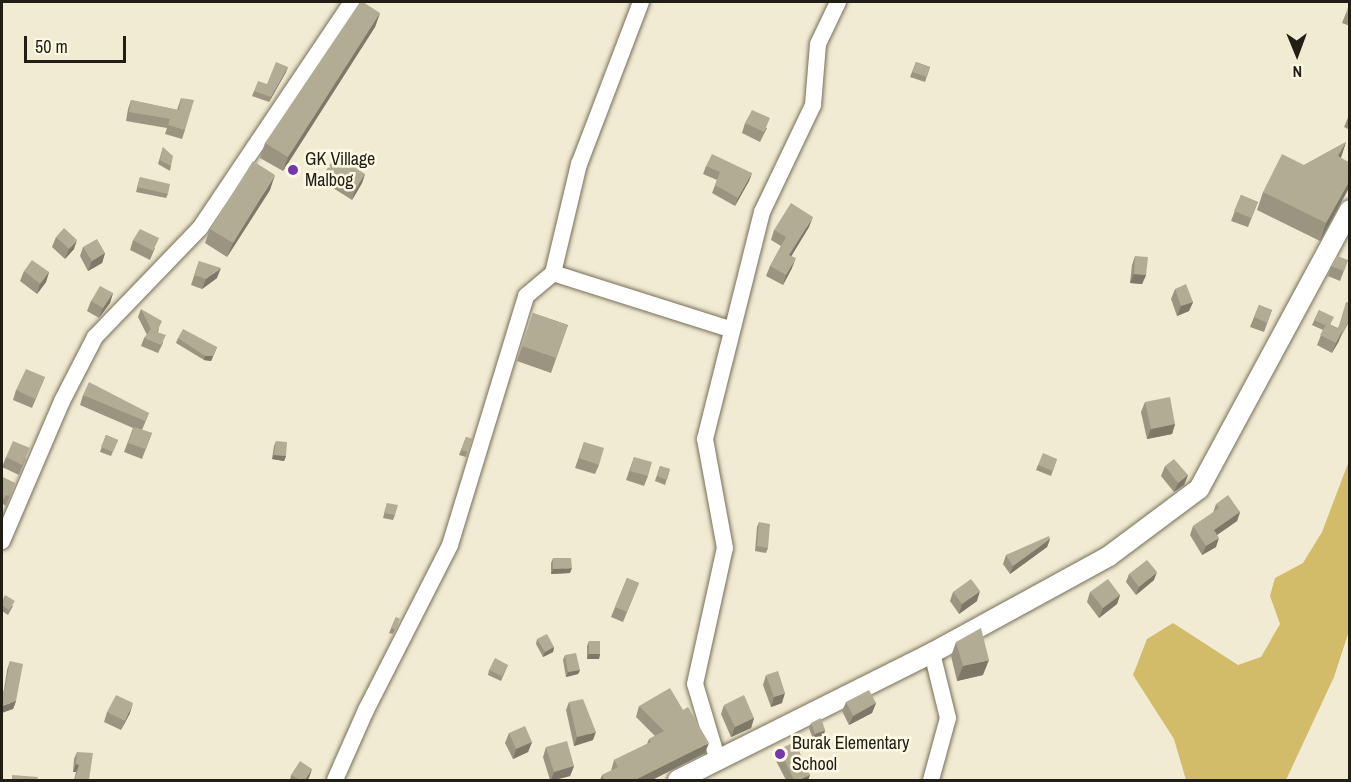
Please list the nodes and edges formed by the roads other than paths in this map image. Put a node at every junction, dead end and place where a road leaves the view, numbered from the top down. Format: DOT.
graph roads {
  1 [pos="352,2"];
  2 [pos="641,2"];
  3 [pos="838,2"];
  4 [pos="1350,210"];
  5 [pos="553,273"];
  6 [pos="730,329"];
  7 [pos="2,541"];
  8 [pos="932,653"];
  9 [pos="718,761"];
  10 [pos="335,780"];
  11 [pos="678,780"];
  12 [pos="931,780"];
  1 -- 7 [label="street"];
  2 -- 5 [label="street"];
  3 -- 6 [label="street"];
  4 -- 8 [label="street"];
  5 -- 6 [label="street"];
  5 -- 10 [label="street"];
  6 -- 9 [label="street"];
  8 -- 9 [label="street"];
  8 -- 12 [label="street"];
  9 -- 11 [label="street"];
}
